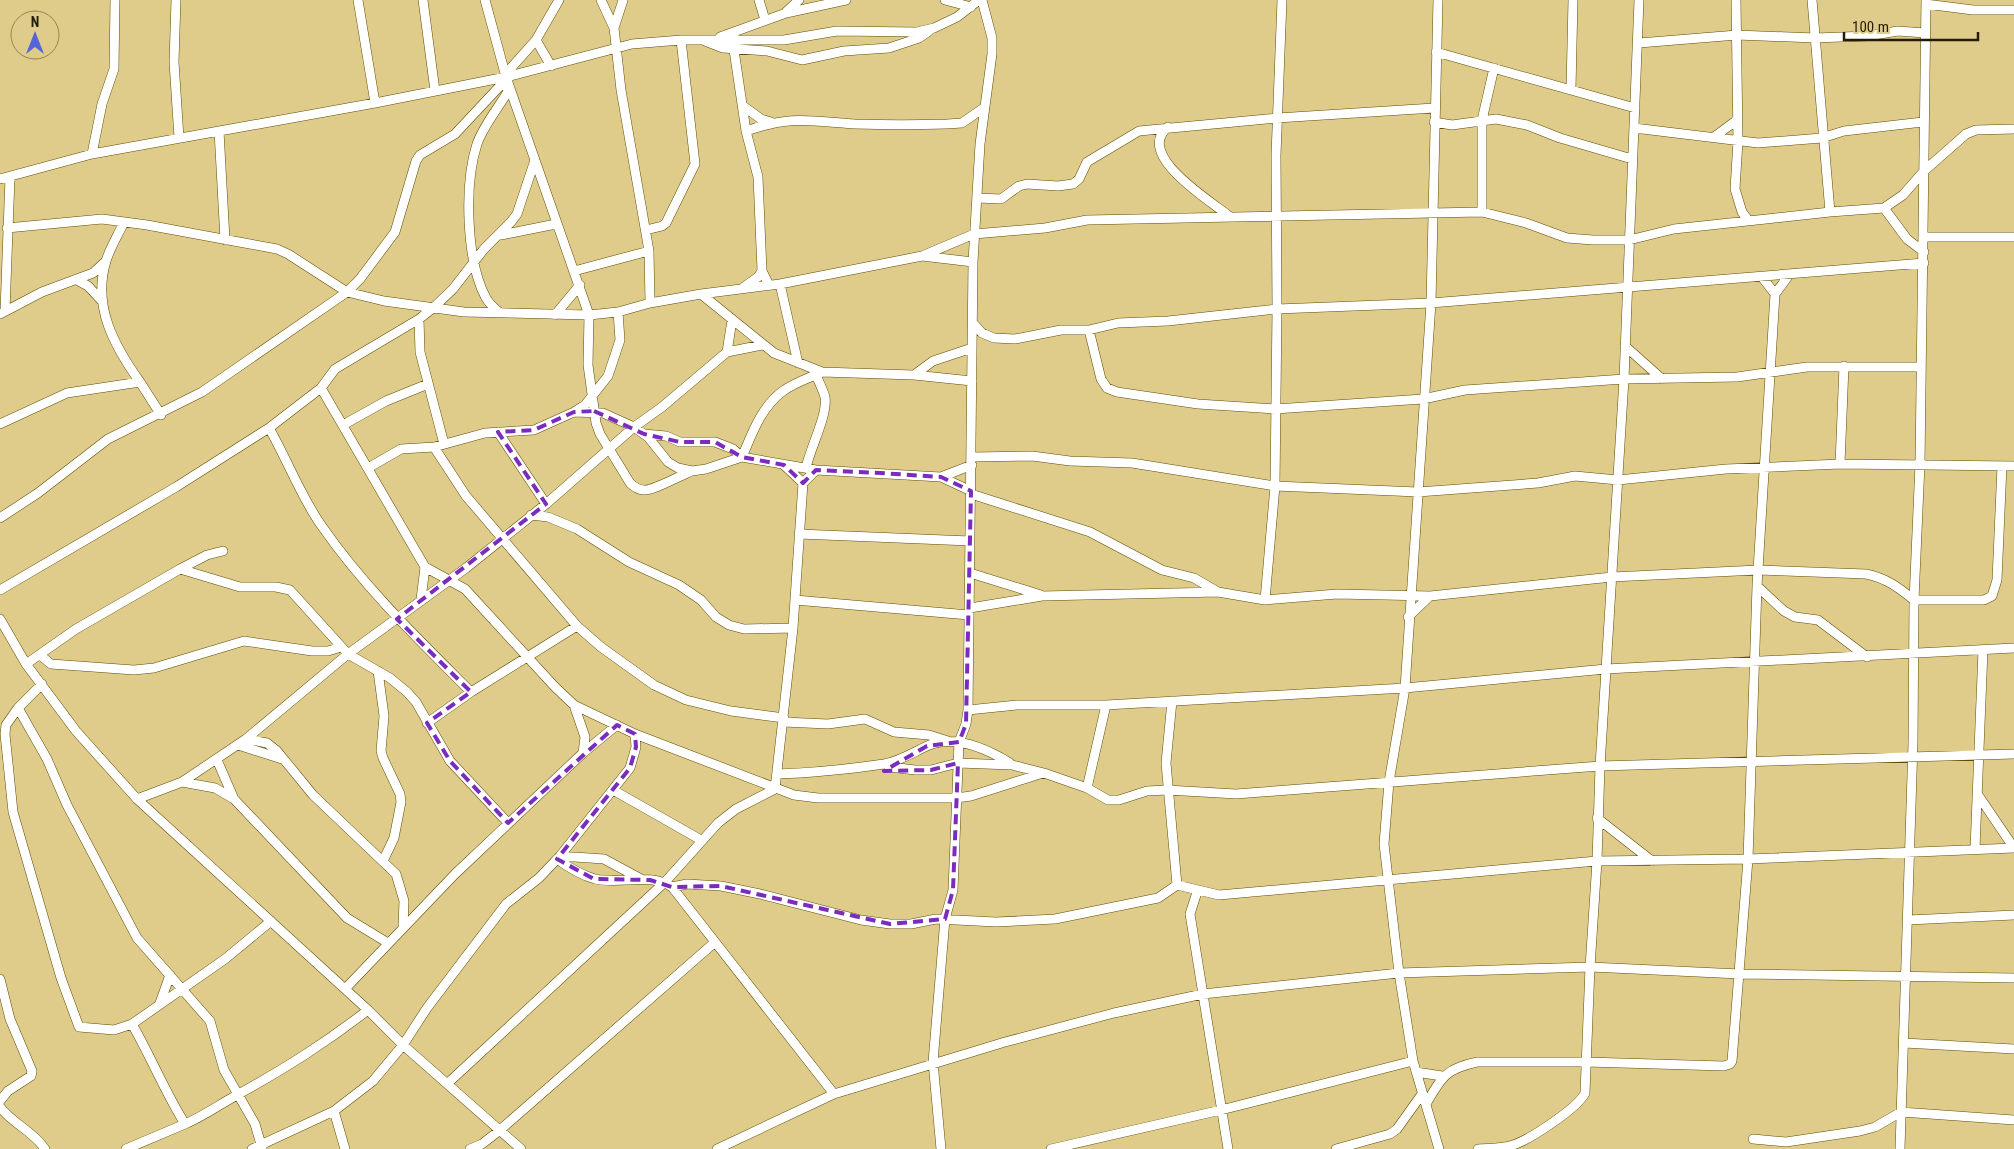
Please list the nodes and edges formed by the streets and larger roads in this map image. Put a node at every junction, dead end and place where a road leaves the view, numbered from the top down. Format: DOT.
graph roads {
  1 [pos="116,0"];
  2 [pos="176,0"];
  3 [pos="358,0"];
  4 [pos="423,0"];
  5 [pos="485,0"];
  6 [pos="559,0"];
  7 [pos="601,0"];
  8 [pos="623,0"];
  9 [pos="759,0"];
  10 [pos="798,0"];
  11 [pos="846,0"];
  12 [pos="945,0"];
  13 [pos="980,0"];
  14 [pos="1282,0"];
  15 [pos="1438,0"];
  16 [pos="1572,0"];
  17 [pos="1639,0"];
  18 [pos="1736,0"];
  19 [pos="1812,0"];
  20 [pos="1926,2"];
  21 [pos="971,7"];
  22 [pos="2014,10"];
  23 [pos="786,13"];
  24 [pos="765,20"];
  25 [pos="614,28"];
  26 [pos="934,28"];
  27 [pos="1925,33"];
  28 [pos="1737,35"];
  29 [pos="1815,38"];
  30 [pos="536,40"];
  31 [pos="681,40"];
  32 [pos="707,40"];
  33 [pos="1639,43"];
  34 [pos="617,47"];
  35 [pos="734,50"];
  36 [pos="1436,52"];
  37 [pos="551,66"];
  38 [pos="1494,68"];
  39 [pos="508,81"];
  40 [pos="1571,89"];
  41 [pos="435,92"];
  42 [pos="375,103"];
  43 [pos="743,106"];
  44 [pos="985,107"];
  45 [pos="1434,108"];
  46 [pos="1635,108"];
  47 [pos="1277,118"];
  48 [pos="1482,120"];
  49 [pos="1736,120"];
  50 [pos="771,122"];
  51 [pos="1434,122"];
  52 [pos="1924,122"];
  53 [pos="1168,127"];
  54 [pos="1634,128"];
  55 [pos="2014,129"];
  56 [pos="218,131"];
  57 [pos="746,131"];
  58 [pos="1714,137"];
  59 [pos="180,138"];
  60 [pos="1822,138"];
  61 [pos="1738,141"];
  62 [pos="92,154"];
  63 [pos="1632,159"];
  64 [pos="535,160"];
  65 [pos="1924,171"];
  66 [pos="10,177"];
  67 [pos="0,179"];
  68 [pos="977,198"];
  69 [pos="1884,208"];
  70 [pos="1482,212"];
  71 [pos="1830,212"];
  72 [pos="1433,214"];
  73 [pos="1229,216"];
  74 [pos="1276,216"];
  75 [pos="1748,220"];
  76 [pos="124,222"];
  77 [pos="556,224"];
  78 [pos="7,228"];
  79 [pos="646,230"];
  80 [pos="974,234"];
  81 [pos="500,235"];
  82 [pos="1924,237"];
  83 [pos="2014,237"];
  84 [pos="225,240"];
  85 [pos="1628,240"];
  86 [pos="649,251"];
  87 [pos="1924,252"];
  88 [pos="922,256"];
  89 [pos="475,259"];
  90 [pos="105,262"];
  91 [pos="973,262"];
  92 [pos="1924,263"];
  93 [pos="762,271"];
  94 [pos="574,272"];
  95 [pos="1789,275"];
  96 [pos="1762,277"];
  97 [pos="77,280"];
  98 [pos="780,284"];
  99 [pos="580,285"];
  100 [pos="769,285"];
  101 [pos="1627,288"];
  102 [pos="737,291"];
  103 [pos="347,292"];
  104 [pos="701,294"];
  105 [pos="1775,294"];
  106 [pos="101,300"];
  107 [pos="650,303"];
  108 [pos="1431,303"];
  109 [pos="433,308"];
  110 [pos="1277,309"];
  111 [pos="499,312"];
  112 [pos="618,312"];
  113 [pos="3,313"];
  114 [pos="555,315"];
  115 [pos="589,315"];
  116 [pos="419,319"];
  117 [pos="732,320"];
  118 [pos="973,323"];
  119 [pos="1089,330"];
  120 [pos="762,345"];
  121 [pos="1625,346"];
  122 [pos="972,348"];
  123 [pos="727,352"];
  124 [pos="798,363"];
  125 [pos="1844,366"];
  126 [pos="1921,367"];
  127 [pos="1771,370"];
  128 [pos="819,374"];
  129 [pos="914,375"];
  130 [pos="1624,379"];
  131 [pos="1662,379"];
  132 [pos="972,381"];
  133 [pos="140,382"];
  134 [pos="428,384"];
  135 [pos="321,388"];
  136 [pos="592,398"];
  137 [pos="1423,399"];
  138 [pos="1276,409"];
  139 [pos="574,412"];
  140 [pos="594,412"];
  141 [pos="161,415"];
  142 [pos="0,424"];
  143 [pos="343,425"];
  144 [pos="634,427"];
  145 [pos="269,428"];
  146 [pos="498,432"];
  147 [pos="644,434"];
  148 [pos="444,444"];
  149 [pos="434,446"];
  150 [pos="609,449"];
  151 [pos="742,457"];
  152 [pos="972,461"];
  153 [pos="1840,464"];
  154 [pos="1920,464"];
  155 [pos="784,465"];
  156 [pos="2002,466"];
  157 [pos="2014,466"];
  158 [pos="368,468"];
  159 [pos="806,468"];
  160 [pos="1764,468"];
  161 [pos="816,470"];
  162 [pos="692,471"];
  163 [pos="941,478"];
  164 [pos="1618,480"];
  165 [pos="803,483"];
  166 [pos="1275,486"];
  167 [pos="1418,492"];
  168 [pos="971,493"];
  169 [pos="546,504"];
  170 [pos="531,515"];
  171 [pos="0,518"];
  172 [pos="799,534"];
  173 [pos="502,538"];
  174 [pos="970,541"];
  175 [pos="223,551"];
  176 [pos="425,566"];
  177 [pos="180,569"];
  178 [pos="1758,570"];
  179 [pos="970,573"];
  180 [pos="1612,577"];
  181 [pos="450,580"];
  182 [pos="1757,586"];
  183 [pos="0,590"];
  184 [pos="1218,592"];
  185 [pos="1042,596"];
  186 [pos="1430,596"];
  187 [pos="1410,597"];
  188 [pos="421,599"];
  189 [pos="795,600"];
  190 [pos="1260,600"];
  191 [pos="1914,600"];
  192 [pos="969,612"];
  193 [pos="1408,617"];
  194 [pos="0,619"];
  195 [pos="397,619"];
  196 [pos="577,626"];
  197 [pos="793,628"];
  198 [pos="341,647"];
  199 [pos="2014,648"];
  200 [pos="1983,650"];
  201 [pos="348,654"];
  202 [pos="40,655"];
  203 [pos="1912,655"];
  204 [pos="528,657"];
  205 [pos="1867,657"];
  206 [pos="1755,662"];
  207 [pos="26,664"];
  208 [pos="1606,670"];
  209 [pos="378,671"];
  210 [pos="42,684"];
  211 [pos="1405,688"];
  212 [pos="471,692"];
  213 [pos="1172,701"];
  214 [pos="786,703"];
  215 [pos="574,705"];
  216 [pos="1106,705"];
  217 [pos="18,708"];
  218 [pos="968,710"];
  219 [pos="765,717"];
  220 [pos="784,720"];
  221 [pos="428,723"];
  222 [pos="617,724"];
  223 [pos="635,734"];
  224 [pos="242,742"];
  225 [pos="955,742"];
  226 [pos="583,753"];
  227 [pos="2014,754"];
  228 [pos="1980,756"];
  229 [pos="1912,759"];
  230 [pos="217,760"];
  231 [pos="3,763"];
  232 [pos="958,763"];
  233 [pos="1751,763"];
  234 [pos="884,764"];
  235 [pos="1012,765"];
  236 [pos="1600,766"];
  237 [pos="1044,773"];
  238 [pos="777,774"];
  239 [pos="182,782"];
  240 [pos="1389,782"];
  241 [pos="1087,788"];
  242 [pos="775,789"];
  243 [pos="613,790"];
  244 [pos="1167,790"];
  245 [pos="1978,795"];
  246 [pos="956,798"];
  247 [pos="137,799"];
  248 [pos="234,799"];
  249 [pos="1597,818"];
  250 [pos="508,823"];
  251 [pos="701,840"];
  252 [pos="2014,848"];
  253 [pos="1975,849"];
  254 [pos="1910,852"];
  255 [pos="558,858"];
  256 [pos="1748,859"];
  257 [pos="383,861"];
  258 [pos="1652,861"];
  259 [pos="1597,862"];
  260 [pos="641,880"];
  261 [pos="1387,880"];
  262 [pos="668,884"];
  263 [pos="1177,885"];
  264 [pos="1197,892"];
  265 [pos="2014,915"];
  266 [pos="945,919"];
  267 [pos="1908,920"];
  268 [pos="271,921"];
  269 [pos="403,926"];
  270 [pos="388,943"];
  271 [pos="714,943"];
  272 [pos="1590,967"];
  273 [pos="1399,973"];
  274 [pos="1740,974"];
  275 [pos="170,975"];
  276 [pos="1907,977"];
  277 [pos="2014,978"];
  278 [pos="0,979"];
  279 [pos="345,988"];
  280 [pos="182,991"];
  281 [pos="1203,994"];
  282 [pos="160,1003"];
  283 [pos="368,1010"];
  284 [pos="132,1024"];
  285 [pos="1904,1043"];
  286 [pos="403,1044"];
  287 [pos="2014,1049"];
  288 [pos="1413,1061"];
  289 [pos="934,1062"];
  290 [pos="1586,1062"];
  291 [pos="1416,1072"];
  292 [pos="1442,1076"];
  293 [pos="448,1082"];
  294 [pos="4,1090"];
  295 [pos="834,1094"];
  296 [pos="1422,1094"];
  297 [pos="237,1095"];
  298 [pos="0,1101"];
  299 [pos="1426,1104"];
  300 [pos="0,1107"];
  301 [pos="1221,1110"];
  302 [pos="334,1111"];
  303 [pos="1901,1112"];
  304 [pos="2014,1120"];
  305 [pos="185,1124"];
  306 [pos="500,1130"];
  307 [pos="1753,1140"];
  308 [pos="262,1147"];
  309 [pos="45,1149"];
  310 [pos="126,1149"];
  311 [pos="252,1149"];
  312 [pos="345,1149"];
  313 [pos="470,1149"];
  314 [pos="521,1149"];
  315 [pos="717,1149"];
  316 [pos="942,1149"];
  317 [pos="1051,1149"];
  318 [pos="1228,1149"];
  319 [pos="1336,1149"];
  320 [pos="1439,1149"];
  321 [pos="1478,1149"];
  322 [pos="1900,1149"];
  1 -- 62 [label="street"];
  2 -- 59 [label="street"];
  3 -- 42 [label="street"];
  4 -- 41 [label="street"];
  5 -- 39 [label="street"];
  6 -- 30 [label="street"];
  7 -- 25 [label="street"];
  8 -- 25 [label="street"];
  9 -- 24 [label="street"];
  10 -- 23 [label="street"];
  11 -- 23 [label="street"];
  12 -- 21 [label="street"];
  13 -- 21 [label="street"];
  13 -- 44 [label="street"];
  14 -- 47 [label="street"];
  15 -- 36 [label="street"];
  16 -- 40 [label="street"];
  17 -- 33 [label="street"];
  18 -- 28 [label="street"];
  19 -- 29 [label="street"];
  20 -- 22 [label="street"];
  20 -- 27 [label="street"];
  21 -- 26 [label="street"];
  23 -- 24 [label="street"];
  24 -- 32 [label="street"];
  25 -- 34 [label="street"];
  26 -- 32 [label="street"];
  26 -- 35 [label="street"];
  27 -- 29 [label="street"];
  27 -- 52 [label="street"];
  28 -- 29 [label="street"];
  28 -- 33 [label="street"];
  28 -- 49 [label="street"];
  29 -- 60 [label="street"];
  30 -- 37 [label="street"];
  30 -- 39 [label="street"];
  31 -- 32 [label="street"];
  31 -- 34 [label="street"];
  31 -- 79 [label="street"];
  32 -- 35 [label="street"];
  33 -- 46 [label="street"];
  34 -- 37 [label="street"];
  34 -- 79 [label="street"];
  35 -- 43 [label="street"];
  36 -- 38 [label="street"];
  36 -- 45 [label="street"];
  37 -- 39 [label="street"];
  38 -- 40 [label="street"];
  38 -- 48 [label="street"];
  39 -- 41 [label="street"];
  39 -- 64 [label="street"];
  39 -- 89 [label="street"];
  39 -- 103 [label="street"];
  40 -- 46 [label="street"];
  41 -- 42 [label="street"];
  42 -- 56 [label="street"];
  43 -- 50 [label="street"];
  43 -- 57 [label="street"];
  44 -- 50 [label="street"];
  44 -- 68 [label="street"];
  45 -- 47 [label="street"];
  45 -- 51 [label="street"];
  46 -- 54 [label="street"];
  47 -- 53 [label="street"];
  47 -- 74 [label="street"];
  48 -- 51 [label="street"];
  48 -- 63 [label="street"];
  48 -- 70 [label="street"];
  49 -- 58 [label="street"];
  49 -- 61 [label="street"];
  50 -- 57 [label="street"];
  51 -- 72 [label="street"];
  52 -- 60 [label="street"];
  52 -- 65 [label="street"];
  53 -- 68 [label="street"];
  53 -- 73 [label="street"];
  54 -- 58 [label="street"];
  54 -- 63 [label="street"];
  55 -- 65 [label="street"];
  56 -- 59 [label="street"];
  56 -- 84 [label="street"];
  57 -- 93 [label="street"];
  58 -- 61 [label="street"];
  59 -- 62 [label="street"];
  60 -- 61 [label="street"];
  60 -- 71 [label="street"];
  61 -- 75 [label="street"];
  62 -- 66 [label="street"];
  63 -- 85 [label="street"];
  64 -- 77 [label="street"];
  64 -- 81 [label="street"];
  65 -- 69 [label="street"];
  65 -- 82 [label="street"];
  66 -- 67 [label="street"];
  66 -- 78 [label="street"];
  68 -- 80 [label="street"];
  69 -- 71 [label="street"];
  69 -- 87 [label="street"];
  70 -- 72 [label="street"];
  70 -- 85 [label="street"];
  71 -- 75 [label="street"];
  72 -- 74 [label="street"];
  72 -- 108 [label="street"];
  73 -- 74 [label="street"];
  73 -- 80 [label="street"];
  74 -- 110 [label="street"];
  75 -- 85 [label="street"];
  76 -- 78 [label="street"];
  76 -- 84 [label="street"];
  76 -- 90 [label="street"];
  77 -- 81 [label="street"];
  77 -- 94 [label="street"];
  78 -- 113 [label="street"];
  79 -- 86 [label="street"];
  80 -- 88 [label="street"];
  80 -- 91 [label="street"];
  81 -- 89 [label="street"];
  82 -- 83 [label="street"];
  82 -- 87 [label="street"];
  84 -- 103 [label="street"];
  85 -- 101 [label="street"];
  86 -- 94 [label="street"];
  86 -- 107 [label="street"];
  87 -- 92 [label="street"];
  88 -- 91 [label="street"];
  88 -- 98 [label="street"];
  89 -- 109 [label="street"];
  89 -- 111 [label="street"];
  90 -- 97 [label="street"];
  90 -- 106 [label="street"];
  91 -- 118 [label="street"];
  92 -- 95 [label="street"];
  92 -- 126 [label="street"];
  93 -- 100 [label="street"];
  93 -- 102 [label="street"];
  94 -- 99 [label="street"];
  95 -- 96 [label="street"];
  95 -- 105 [label="street"];
  96 -- 101 [label="street"];
  96 -- 105 [label="street"];
  97 -- 106 [label="street"];
  97 -- 113 [label="street"];
  98 -- 100 [label="street"];
  98 -- 124 [label="street"];
  99 -- 114 [label="street"];
  99 -- 115 [label="street"];
  100 -- 102 [label="street"];
  101 -- 108 [label="street"];
  101 -- 121 [label="street"];
  102 -- 104 [label="street"];
  103 -- 109 [label="street"];
  103 -- 141 [label="street"];
  104 -- 107 [label="street"];
  104 -- 117 [label="street"];
  105 -- 127 [label="street"];
  106 -- 133 [label="street"];
  107 -- 112 [label="street"];
  108 -- 110 [label="street"];
  108 -- 137 [label="street"];
  109 -- 111 [label="street"];
  109 -- 116 [label="street"];
  110 -- 119 [label="street"];
  110 -- 138 [label="street"];
  111 -- 114 [label="street"];
  112 -- 115 [label="street"];
  112 -- 136 [label="street"];
  114 -- 115 [label="street"];
  115 -- 136 [label="street"];
  116 -- 134 [label="street"];
  116 -- 135 [label="street"];
  117 -- 120 [label="street"];
  117 -- 123 [label="street"];
  118 -- 119 [label="street"];
  118 -- 122 [label="street"];
  119 -- 138 [label="street"];
  120 -- 123 [label="street"];
  120 -- 124 [label="street"];
  121 -- 130 [label="street"];
  121 -- 131 [label="street"];
  122 -- 129 [label="street"];
  122 -- 132 [label="street"];
  123 -- 144 [label="street"];
  124 -- 128 [label="street"];
  125 -- 126 [label="street"];
  125 -- 127 [label="street"];
  125 -- 153 [label="street"];
  126 -- 154 [label="street"];
  127 -- 131 [label="street"];
  127 -- 160 [label="street"];
  128 -- 129 [label="street"];
  128 -- 151 [label="street"];
  128 -- 159 [label="street"];
  129 -- 132 [label="street"];
  130 -- 131 [label="street"];
  130 -- 137 [label="street"];
  130 -- 164 [label="street"];
  132 -- 152 [label="street"];
  133 -- 141 [label="street"];
  133 -- 142 [label="street"];
  134 -- 143 [label="street"];
  134 -- 148 [label="street"];
  135 -- 143 [label="street"];
  135 -- 145 [label="street"];
  136 -- 139 [label="street"];
  136 -- 140 [label="street"];
  137 -- 138 [label="street"];
  137 -- 167 [label="street"];
  138 -- 166 [label="street"];
  139 -- 140 [label="street"];
  139 -- 146 [label="street"];
  140 -- 144 [label="street"];
  140 -- 150 [label="street"];
  141 -- 171 [label="street"];
  143 -- 158 [label="street"];
  144 -- 147 [label="street"];
  144 -- 150 [label="street"];
  145 -- 183 [label="street"];
  145 -- 195 [label="street"];
  146 -- 148 [label="street"];
  146 -- 169 [label="street"];
  147 -- 151 [label="street"];
  147 -- 162 [label="street"];
  148 -- 149 [label="street"];
  149 -- 158 [label="street"];
  149 -- 173 [label="street"];
  150 -- 162 [label="street"];
  150 -- 169 [label="street"];
  151 -- 155 [label="street"];
  151 -- 162 [label="street"];
  152 -- 163 [label="street"];
  152 -- 166 [label="street"];
  152 -- 168 [label="street"];
  153 -- 154 [label="street"];
  153 -- 160 [label="street"];
  154 -- 156 [label="street"];
  154 -- 191 [label="street"];
  155 -- 159 [label="street"];
  155 -- 165 [label="street"];
  156 -- 157 [label="street"];
  156 -- 191 [label="street"];
  158 -- 176 [label="street"];
  159 -- 161 [label="street"];
  160 -- 164 [label="street"];
  160 -- 178 [label="street"];
  161 -- 163 [label="street"];
  161 -- 165 [label="street"];
  163 -- 168 [label="street"];
  164 -- 167 [label="street"];
  164 -- 180 [label="street"];
  165 -- 172 [label="street"];
  166 -- 167 [label="street"];
  166 -- 190 [label="street"];
  167 -- 187 [label="street"];
  168 -- 174 [label="street"];
  168 -- 184 [label="street"];
  169 -- 170 [label="street"];
  170 -- 173 [label="street"];
  170 -- 197 [label="street"];
  172 -- 174 [label="street"];
  172 -- 189 [label="street"];
  173 -- 181 [label="street"];
  173 -- 196 [label="street"];
  174 -- 179 [label="street"];
  175 -- 177 [label="street"];
  176 -- 181 [label="street"];
  176 -- 188 [label="street"];
  177 -- 198 [label="street"];
  177 -- 202 [label="street"];
  178 -- 180 [label="street"];
  178 -- 182 [label="street"];
  178 -- 191 [label="street"];
  179 -- 185 [label="street"];
  179 -- 192 [label="street"];
  180 -- 186 [label="street"];
  180 -- 208 [label="street"];
  181 -- 188 [label="street"];
  181 -- 204 [label="street"];
  182 -- 205 [label="street"];
  182 -- 206 [label="street"];
  184 -- 185 [label="street"];
  184 -- 190 [label="street"];
  185 -- 192 [label="street"];
  186 -- 187 [label="street"];
  186 -- 193 [label="street"];
  187 -- 190 [label="street"];
  187 -- 193 [label="street"];
  188 -- 195 [label="street"];
  189 -- 192 [label="street"];
  189 -- 197 [label="street"];
  191 -- 203 [label="street"];
  192 -- 218 [label="street"];
  193 -- 211 [label="street"];
  194 -- 207 [label="street"];
  195 -- 201 [label="street"];
  195 -- 212 [label="street"];
  196 -- 204 [label="street"];
  196 -- 219 [label="street"];
  197 -- 214 [label="street"];
  198 -- 201 [label="street"];
  198 -- 202 [label="street"];
  199 -- 200 [label="street"];
  200 -- 203 [label="street"];
  200 -- 228 [label="street"];
  201 -- 209 [label="street"];
  201 -- 224 [label="street"];
  202 -- 207 [label="street"];
  203 -- 205 [label="street"];
  203 -- 229 [label="street"];
  204 -- 212 [label="street"];
  204 -- 215 [label="street"];
  205 -- 206 [label="street"];
  206 -- 208 [label="street"];
  206 -- 233 [label="street"];
  207 -- 210 [label="street"];
  208 -- 211 [label="street"];
  208 -- 236 [label="street"];
  209 -- 221 [label="street"];
  209 -- 257 [label="street"];
  210 -- 217 [label="street"];
  210 -- 247 [label="street"];
  211 -- 213 [label="street"];
  211 -- 240 [label="street"];
  212 -- 221 [label="street"];
  213 -- 216 [label="street"];
  213 -- 244 [label="street"];
  214 -- 219 [label="street"];
  214 -- 220 [label="street"];
  215 -- 222 [label="street"];
  215 -- 226 [label="street"];
  216 -- 218 [label="street"];
  216 -- 241 [label="street"];
  217 -- 231 [label="street"];
  217 -- 275 [label="street"];
  218 -- 225 [label="street"];
  219 -- 220 [label="street"];
  220 -- 225 [label="street"];
  220 -- 238 [label="street"];
  221 -- 250 [label="street"];
  222 -- 223 [label="street"];
  222 -- 226 [label="street"];
  223 -- 242 [label="street"];
  223 -- 243 [label="street"];
  224 -- 230 [label="street"];
  224 -- 257 [label="street"];
  225 -- 232 [label="street"];
  225 -- 234 [label="street"];
  225 -- 235 [label="street"];
  226 -- 250 [label="street"];
  227 -- 228 [label="street"];
  228 -- 229 [label="street"];
  228 -- 245 [label="street"];
  229 -- 233 [label="street"];
  229 -- 254 [label="street"];
  230 -- 239 [label="street"];
  230 -- 248 [label="street"];
  231 -- 284 [label="street"];
  232 -- 234 [label="street"];
  232 -- 235 [label="street"];
  232 -- 246 [label="street"];
  233 -- 236 [label="street"];
  233 -- 256 [label="street"];
  234 -- 238 [label="street"];
  235 -- 237 [label="street"];
  236 -- 240 [label="street"];
  236 -- 249 [label="street"];
  237 -- 241 [label="street"];
  237 -- 246 [label="street"];
  238 -- 242 [label="street"];
  239 -- 247 [label="street"];
  239 -- 248 [label="street"];
  240 -- 244 [label="street"];
  240 -- 261 [label="street"];
  241 -- 244 [label="street"];
  242 -- 246 [label="street"];
  242 -- 251 [label="street"];
  243 -- 251 [label="street"];
  243 -- 255 [label="street"];
  244 -- 263 [label="street"];
  245 -- 252 [label="street"];
  245 -- 253 [label="street"];
  246 -- 266 [label="street"];
  247 -- 268 [label="street"];
  248 -- 270 [label="street"];
  249 -- 258 [label="street"];
  249 -- 259 [label="street"];
  250 -- 269 [label="street"];
  251 -- 262 [label="street"];
  252 -- 253 [label="street"];
  253 -- 254 [label="street"];
  254 -- 256 [label="street"];
  254 -- 267 [label="street"];
  255 -- 260 [label="street"];
  255 -- 260 [label="street"];
  255 -- 286 [label="street"];
  256 -- 258 [label="street"];
  256 -- 274 [label="street"];
  257 -- 269 [label="street"];
  258 -- 259 [label="street"];
  259 -- 261 [label="street"];
  259 -- 272 [label="street"];
  260 -- 262 [label="street"];
  261 -- 264 [label="street"];
  261 -- 273 [label="street"];
  262 -- 266 [label="street"];
  262 -- 271 [label="street"];
  262 -- 293 [label="street"];
  263 -- 264 [label="street"];
  263 -- 266 [label="street"];
  264 -- 281 [label="street"];
  265 -- 267 [label="street"];
  266 -- 289 [label="street"];
  267 -- 276 [label="street"];
  268 -- 279 [label="street"];
  268 -- 280 [label="street"];
  269 -- 270 [label="street"];
  270 -- 279 [label="street"];
  271 -- 295 [label="street"];
  271 -- 306 [label="street"];
  272 -- 273 [label="street"];
  272 -- 274 [label="street"];
  272 -- 290 [label="street"];
  273 -- 281 [label="street"];
  273 -- 288 [label="street"];
  274 -- 276 [label="street"];
  274 -- 290 [label="street"];
  275 -- 280 [label="street"];
  275 -- 282 [label="street"];
  276 -- 277 [label="street"];
  276 -- 285 [label="street"];
  278 -- 294 [label="street"];
  279 -- 283 [label="street"];
  280 -- 282 [label="street"];
  280 -- 297 [label="street"];
  281 -- 289 [label="street"];
  281 -- 301 [label="street"];
  282 -- 284 [label="street"];
  283 -- 286 [label="street"];
  283 -- 297 [label="street"];
  284 -- 305 [label="street"];
  285 -- 287 [label="street"];
  285 -- 303 [label="street"];
  286 -- 293 [label="street"];
  286 -- 302 [label="street"];
  288 -- 291 [label="street"];
  288 -- 301 [label="street"];
  289 -- 295 [label="street"];
  289 -- 316 [label="street"];
  290 -- 292 [label="street"];
  290 -- 321 [label="street"];
  291 -- 292 [label="street"];
  291 -- 296 [label="street"];
  292 -- 299 [label="street"];
  293 -- 306 [label="street"];
  294 -- 298 [label="street"];
  295 -- 315 [label="street"];
  296 -- 299 [label="street"];
  296 -- 319 [label="street"];
  297 -- 305 [label="street"];
  297 -- 308 [label="street"];
  299 -- 320 [label="street"];
  300 -- 309 [label="street"];
  301 -- 317 [label="street"];
  301 -- 318 [label="street"];
  302 -- 308 [label="street"];
  302 -- 312 [label="street"];
  303 -- 304 [label="street"];
  303 -- 307 [label="street"];
  303 -- 322 [label="street"];
  305 -- 310 [label="street"];
  306 -- 313 [label="street"];
  306 -- 314 [label="street"];
  308 -- 311 [label="street"];
}
